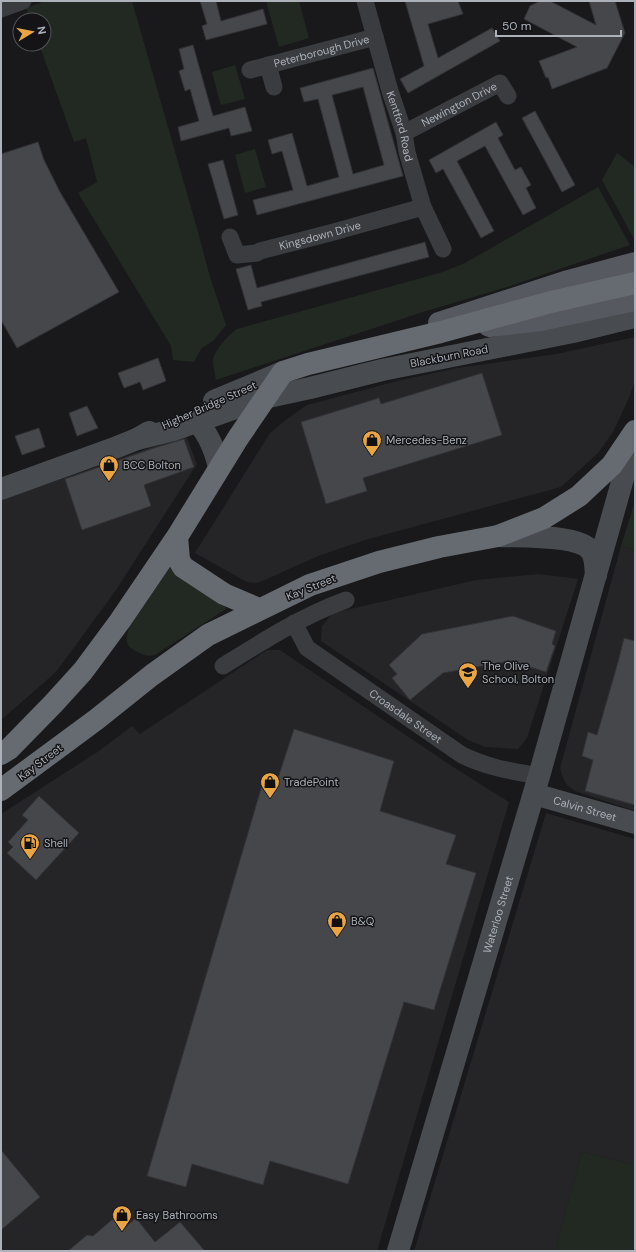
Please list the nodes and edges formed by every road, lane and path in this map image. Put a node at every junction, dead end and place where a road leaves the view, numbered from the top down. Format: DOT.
graph roads {
  1 [pos="23,1"];
  2 [pos="365,1"];
  3 [pos="1,9"];
  4 [pos="375,37"];
  5 [pos="268,66"];
  6 [pos="250,70"];
  7 [pos="274,87"];
  8 [pos="508,96"];
  9 [pos="404,133"];
  10 [pos="423,207"];
  11 [pos="230,237"];
  12 [pos="443,249"];
  13 [pos="635,263"];
  14 [pos="635,283"];
  15 [pos="635,300"];
  16 [pos="635,317"];
  17 [pos="440,332"];
  18 [pos="308,364"];
  19 [pos="283,372"];
  20 [pos="264,398"];
  21 [pos="198,422"];
  22 [pos="635,431"];
  23 [pos="635,436"];
  24 [pos="136,439"];
  25 [pos="219,466"];
  26 [pos="1,489"];
  27 [pos="498,536"];
  28 [pos="177,537"];
  29 [pos="596,576"];
  30 [pos="346,600"];
  31 [pos="259,610"];
  32 [pos="294,623"];
  33 [pos="223,666"];
  34 [pos="1,754"];
  35 [pos="537,785"];
  36 [pos="1,790"];
  37 [pos="635,823"];
  38 [pos="398,1251"];
  1 -- 3 [label="street"];
  2 -- 4 [label="street, Kentford Road"];
  4 -- 5 [label="street, Peterborough Drive"];
  4 -- 9 [label="street, Kentford Road"];
  5 -- 6 [label="street, Peterborough Drive"];
  5 -- 7 [label="street, Peterborough Drive"];
  8 -- 9 [label="street, Newington Drive"];
  9 -- 10 [label="street, Kentford Road"];
  10 -- 11 [label="street, Kingsdown Drive"];
  10 -- 12 [label="street, Kentford Road"];
  13 -- 18 [label="main road"];
  14 -- 17 [label="highway"];
  15 -- 17 [label="main road"];
  16 -- 20 [label="street, Blackburn Road"];
  17 -- 18 [label="highway"];
  18 -- 19 [label="highway"];
  19 -- 20 [label="highway"];
  19 -- 24 [label="street, Higher Bridge Street"];
  20 -- 21 [label="street, Higher Bridge Street"];
  20 -- 25 [label="highway"];
  21 -- 24 [label="street, Higher Bridge Street"];
  21 -- 25 [label="street"];
  22 -- 27 [label="highway, Kay Street"];
  23 -- 29 [label="street, Waterloo Street"];
  24 -- 26 [label="street, Higher Bridge Street"];
  25 -- 28 [label="highway"];
  27 -- 29 [label="street"];
  27 -- 31 [label="highway, Kay Street"];
  28 -- 31 [label="highway"];
  28 -- 34 [label="highway"];
  29 -- 35 [label="street, Waterloo Street"];
  30 -- 32 [label="street"];
  31 -- 36 [label="highway, Kay Street"];
  32 -- 33 [label="street"];
  32 -- 35 [label="street, Croasdale Street"];
  35 -- 37 [label="street, Calvin Street"];
  35 -- 38 [label="street, Waterloo Street"];
}
